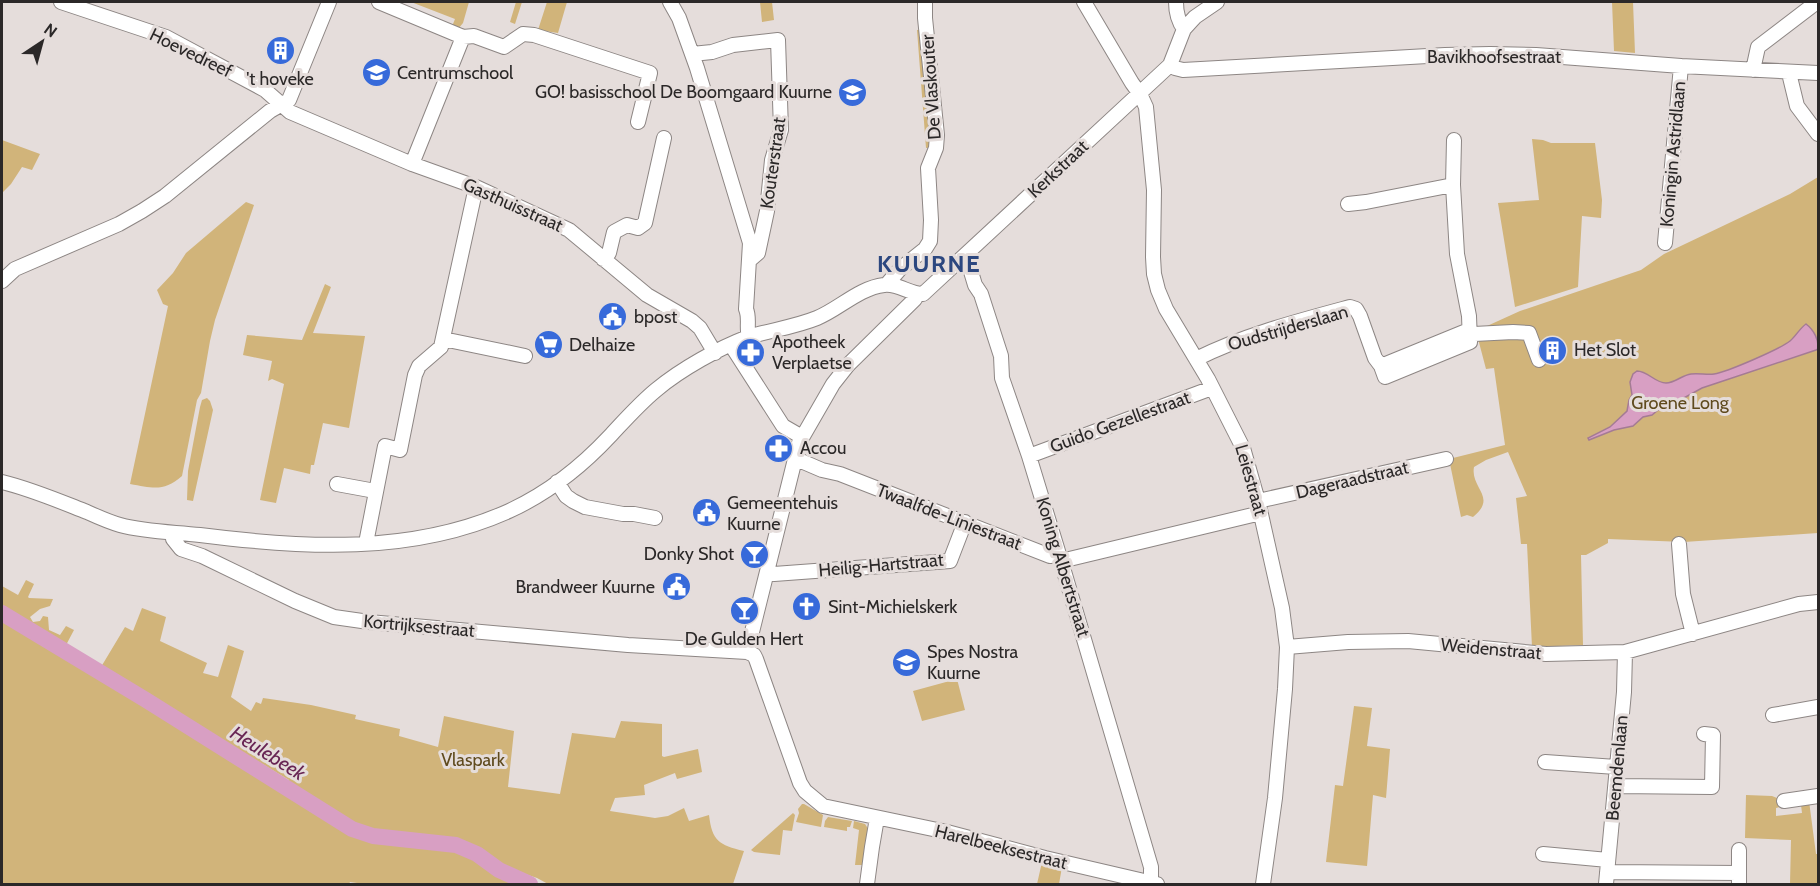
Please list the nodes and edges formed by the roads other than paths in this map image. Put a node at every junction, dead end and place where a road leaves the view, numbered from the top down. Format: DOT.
graph roads {
  1 [pos="61,2"];
  2 [pos="329,2"];
  3 [pos="379,2"];
  4 [pos="670,2"];
  5 [pos="926,2"];
  6 [pos="1084,2"];
  7 [pos="1176,2"];
  8 [pos="1217,2"];
  9 [pos="1817,2"];
  10 [pos="95,7"];
  11 [pos="1184,29"];
  12 [pos="463,37"];
  13 [pos="692,54"];
  14 [pos="1170,65"];
  15 [pos="1681,66"];
  16 [pos="1754,70"];
  17 [pos="1789,73"];
  18 [pos="1818,73"];
  19 [pos="1140,94"];
  20 [pos="281,104"];
  21 [pos="638,122"];
  22 [pos="1818,134"];
  23 [pos="664,138"];
  24 [pos="1454,140"];
  25 [pos="412,164"];
  26 [pos="1453,185"];
  27 [pos="476,187"];
  28 [pos="1348,204"];
  29 [pos="1665,243"];
  30 [pos="966,255"];
  31 [pos="603,259"];
  32 [pos="749,261"];
  33 [pos="2,281"];
  34 [pos="887,284"];
  35 [pos="915,294"];
  36 [pos="1469,330"];
  37 [pos="749,337"];
  38 [pos="443,339"];
  39 [pos="731,345"];
  40 [pos="715,353"];
  41 [pos="525,356"];
  42 [pos="1196,359"];
  43 [pos="1539,360"];
  44 [pos="1212,388"];
  45 [pos="802,437"];
  46 [pos="1029,456"];
  47 [pos="794,458"];
  48 [pos="1446,459"];
  49 [pos="2,482"];
  50 [pos="557,482"];
  51 [pos="337,484"];
  52 [pos="375,491"];
  53 [pos="1259,507"];
  54 [pos="654,518"];
  55 [pos="965,522"];
  56 [pos="174,533"];
  57 [pos="191,534"];
  58 [pos="366,543"];
  59 [pos="1679,544"];
  60 [pos="196,553"];
  61 [pos="1060,558"];
  62 [pos="768,572"];
  63 [pos="1818,602"];
  64 [pos="1693,634"];
  65 [pos="1287,647"];
  66 [pos="751,649"];
  67 [pos="1625,652"];
  68 [pos="1818,707"];
  69 [pos="1773,715"];
  70 [pos="1713,735"];
  71 [pos="1545,762"];
  72 [pos="1616,767"];
  73 [pos="1616,786"];
  74 [pos="1818,796"];
  75 [pos="1784,801"];
  76 [pos="878,818"];
  77 [pos="1739,850"];
  78 [pos="1543,854"];
  79 [pos="1607,872"];
  80 [pos="1739,879"];
  81 [pos="1156,884"];
  82 [pos="867,885"];
  83 [pos="1263,885"];
  1 -- 10 [label="street, Hoevedreef"];
  2 -- 20 [label="street"];
  3 -- 12 [label="street"];
  4 -- 13 [label="street, Kouterstraat"];
  5 -- 34 [label="street, De Vlaskouter"];
  6 -- 19 [label="street, Leiestraat"];
  7 -- 11 [label="street"];
  8 -- 11 [label="street"];
  9 -- 16 [label="street"];
  10 -- 20 [label="street, Hoevedreef"];
  11 -- 14 [label="street, Kerkstraat"];
  12 -- 21 [label="street"];
  12 -- 25 [label="street"];
  13 -- 32 [label="street, Kouterstraat"];
  13 -- 32 [label="street, Kouterstraat"];
  14 -- 15 [label="street, Bavikhoofsestraat"];
  14 -- 19 [label="street, Kerkstraat"];
  15 -- 16 [label="street, Bavikhoofsestraat"];
  15 -- 29 [label="street, Koningin Astridlaan"];
  16 -- 17 [label="street, Bavikhoofsestraat"];
  17 -- 18 [label="street, Bavikhoofsestraat"];
  17 -- 22 [label="street"];
  19 -- 30 [label="street, Kerkstraat"];
  19 -- 42 [label="street, Leiestraat"];
  20 -- 25 [label="street, Gasthuisstraat"];
  20 -- 33 [label="street"];
  23 -- 31 [label="street"];
  24 -- 26 [label="street"];
  25 -- 27 [label="street, Gasthuisstraat"];
  26 -- 28 [label="street"];
  26 -- 36 [label="street"];
  27 -- 31 [label="street, Gasthuisstraat"];
  27 -- 38 [label="street"];
  30 -- 35 [label="street, Kerkstraat"];
  30 -- 46 [label="street, Koning Albertstraat"];
  31 -- 40 [label="street, Gasthuisstraat"];
  32 -- 37 [label="street, Kouterstraat"];
  34 -- 35 [label="street"];
  34 -- 37 [label="street"];
  35 -- 45 [label="street, Kerkstraat"];
  36 -- 42 [label="street, Oudstrijderslaan"];
  36 -- 43 [label="street"];
  37 -- 39 [label="street"];
  38 -- 41 [label="street"];
  38 -- 52 [label="street"];
  39 -- 40 [label="street"];
  39 -- 45 [label="street"];
  40 -- 50 [label="street"];
  42 -- 44 [label="street, Leiestraat"];
  44 -- 46 [label="street, Guido Gezellestraat"];
  44 -- 53 [label="street, Leiestraat"];
  45 -- 47 [label="street, Kerkstraat"];
  46 -- 61 [label="street, Koning Albertstraat"];
  47 -- 55 [label="street, Twaalfde-Liniestraat"];
  47 -- 62 [label="street, Kerkstraat"];
  48 -- 53 [label="street, Dageraadstraat"];
  49 -- 56 [label="street"];
  50 -- 54 [label="street"];
  50 -- 58 [label="street"];
  51 -- 52 [label="street"];
  52 -- 58 [label="street"];
  53 -- 61 [label="street, Dageraadstraat"];
  53 -- 65 [label="street, Leiestraat"];
  55 -- 61 [label="street, Twaalfde-Liniestraat"];
  55 -- 62 [label="street, Heilig-Hartstraat"];
  56 -- 57 [label="street"];
  56 -- 60 [label="street, Kortrijksestraat"];
  57 -- 58 [label="street"];
  57 -- 60 [label="street"];
  59 -- 64 [label="street"];
  60 -- 66 [label="street, Kortrijksestraat"];
  61 -- 81 [label="street, Koning Albertstraat"];
  62 -- 66 [label="street, Kerkstraat"];
  63 -- 64 [label="street, Weidenstraat"];
  64 -- 67 [label="street, Weidenstraat"];
  65 -- 67 [label="street, Weidenstraat"];
  65 -- 83 [label="street, Leiestraat"];
  66 -- 76 [label="street, Harelbeeksestraat"];
  67 -- 72 [label="street, Beemdenlaan"];
  68 -- 69 [label="street"];
  70 -- 73 [label="street"];
  71 -- 72 [label="street"];
  72 -- 73 [label="street, Beemdenlaan"];
  73 -- 79 [label="street, Beemdenlaan"];
  74 -- 75 [label="street"];
  76 -- 81 [label="street, Harelbeeksestraat"];
  76 -- 82 [label="street"];
  77 -- 80 [label="street"];
  78 -- 79 [label="street"];
  79 -- 80 [label="street"];
}
